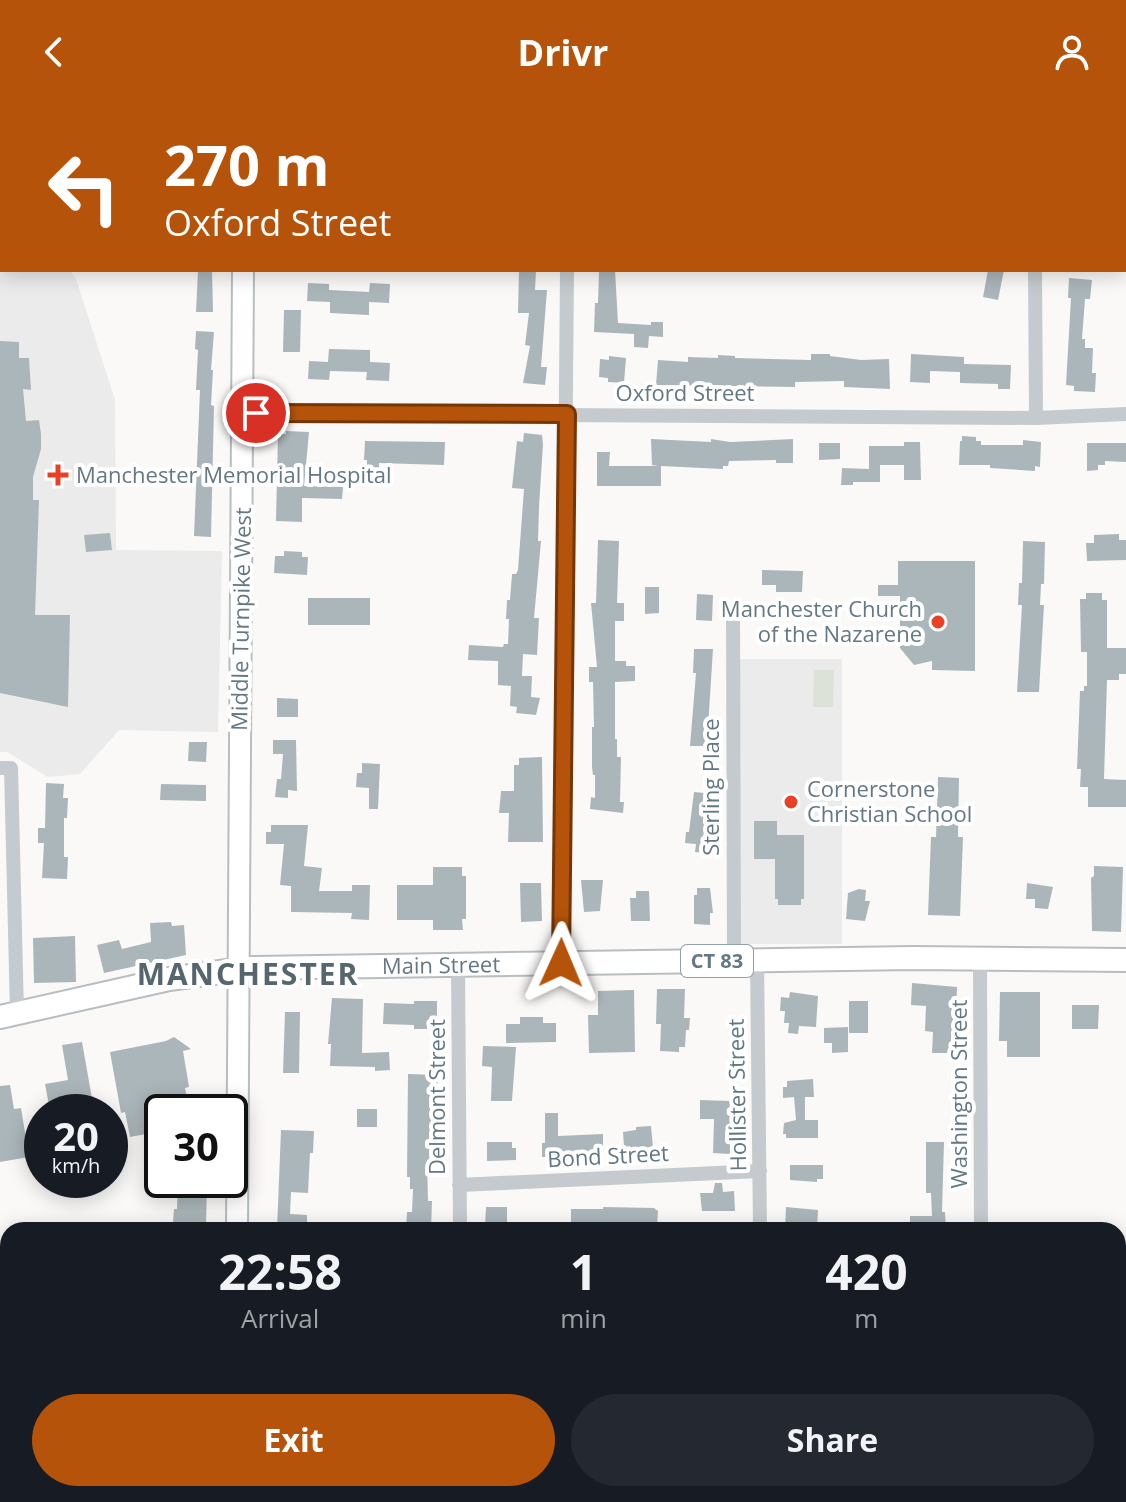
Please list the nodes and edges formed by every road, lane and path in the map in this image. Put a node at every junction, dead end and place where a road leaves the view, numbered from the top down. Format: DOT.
graph roads {
  1 [pos="243,272"];
  2 [pos="567,272"];
  3 [pos="1035,272"];
  4 [pos="243,413"];
  5 [pos="567,414"];
  6 [pos="1126,414"];
  7 [pos="1036,418"];
  8 [pos="733,613"];
  9 [pos="6,768"];
  10 [pos="980,959"];
  11 [pos="757,960"];
  12 [pos="1126,960"];
  13 [pos="734,961"];
  14 [pos="561,963"];
  15 [pos="458,965"];
  16 [pos="240,968"];
  17 [pos="8,1015"];
  18 [pos="760,1171"];
  19 [pos="459,1185"];
  20 [pos="237,1222"];
  21 [pos="460,1222"];
  22 [pos="760,1222"];
  23 [pos="981,1222"];
  1 -- 4 [label="main road, Middle Turnpike West"];
  2 -- 5 [label="street"];
  3 -- 7 [label="street"];
  4 -- 5 [label="street, Oxford Street"];
  4 -- 16 [label="main road, Middle Turnpike West"];
  5 -- 7 [label="street, Oxford Street"];
  5 -- 14 [label="street"];
  6 -- 7 [label="street, Oxford Street"];
  8 -- 13 [label="street, Sterling Place"];
  9 -- 17 [label="street"];
  10 -- 11 [label="main road, Main Street / CT 83"];
  10 -- 12 [label="main road, Main Street / CT 83"];
  10 -- 23 [label="street, Washington Street"];
  11 -- 13 [label="main road, Main Street / CT 83"];
  11 -- 18 [label="street, Hollister Street"];
  13 -- 14 [label="main road, Main Street / CT 83"];
  14 -- 15 [label="main road, Main Street / CT 83"];
  15 -- 16 [label="main road, Main Street / CT 83"];
  15 -- 19 [label="street, Delmont Street"];
  16 -- 17 [label="main road, Main Street / CT 83"];
  16 -- 20 [label="main road, Middle Turnpike West"];
  18 -- 19 [label="street, Bond Street"];
  18 -- 22 [label="street, Hollister Street"];
  19 -- 21 [label="street, Delmont Street"];
}
